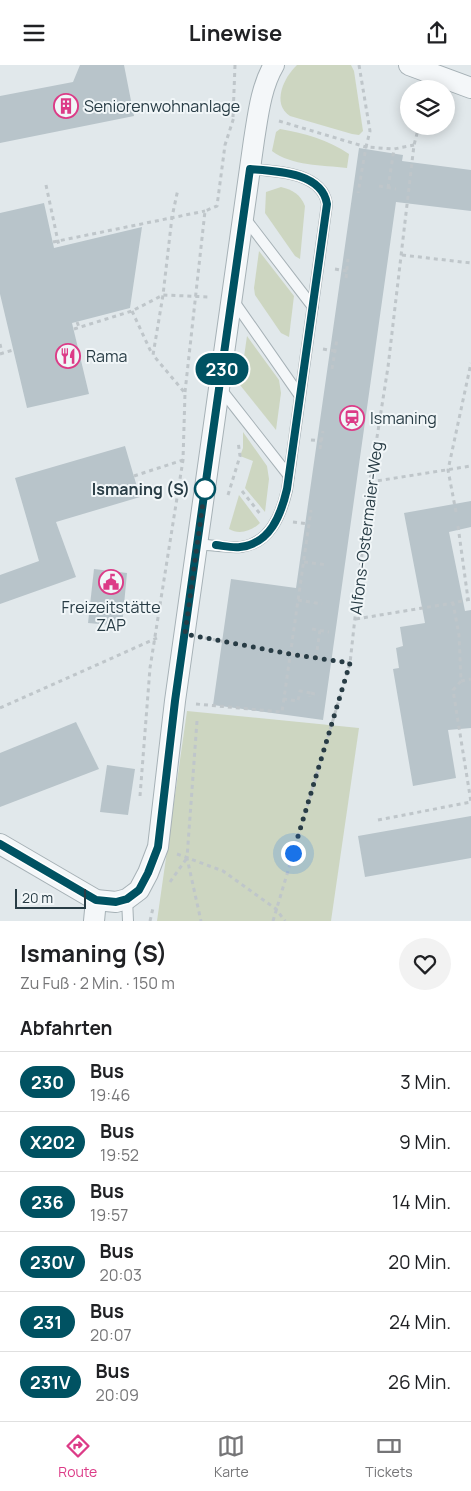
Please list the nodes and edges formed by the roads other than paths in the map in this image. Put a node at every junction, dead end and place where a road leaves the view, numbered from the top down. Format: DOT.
graph roads {
  1 [pos="274,65"];
  2 [pos="409,65"];
  3 [pos="432,69"];
  4 [pos="471,88"];
  5 [pos="250,169"];
  6 [pos="243,217"];
  7 [pos="232,299"];
  8 [pos="313,307"];
  9 [pos="219,388"];
  10 [pos="300,396"];
  11 [pos="289,475"];
  12 [pos="197,544"];
  13 [pos="0,844"];
  14 [pos="127,899"];
  15 [pos="96,900"];
  16 [pos="94,921"];
  17 [pos="128,921"];
  1 -- 5 [label="street"];
  2 -- 3 [label="street"];
  3 -- 4 [label="street"];
  5 -- 6 [label="street"];
  5 -- 8 [label="lane"];
  6 -- 7 [label="street"];
  6 -- 8 [label="lane"];
  7 -- 9 [label="street"];
  7 -- 10 [label="lane"];
  8 -- 10 [label="lane"];
  9 -- 11 [label="lane"];
  9 -- 12 [label="street"];
  10 -- 11 [label="lane"];
  11 -- 12 [label="lane"];
  12 -- 14 [label="street"];
  13 -- 15 [label="street"];
  14 -- 15 [label="street"];
  14 -- 17 [label="lane"];
  15 -- 16 [label="street"];
}
